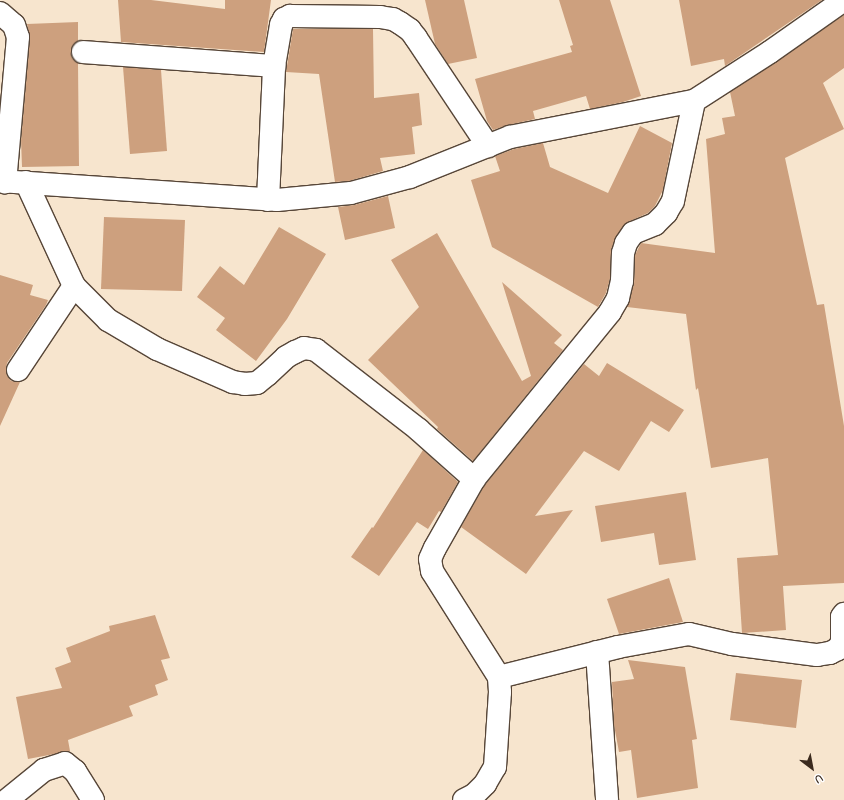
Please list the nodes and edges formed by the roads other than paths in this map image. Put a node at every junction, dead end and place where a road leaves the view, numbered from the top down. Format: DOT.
graph roads {
  1 [pos="844,0"];
  2 [pos="0,13"];
  3 [pos="83,52"];
  4 [pos="274,66"];
  5 [pos="694,101"];
  6 [pos="488,146"];
  7 [pos="10,182"];
  8 [pos="268,200"];
  9 [pos="74,286"];
  10 [pos="18,370"];
  11 [pos="474,479"];
  12 [pos="844,614"];
  13 [pos="597,652"];
  14 [pos="498,677"];
  15 [pos="7,800"];
  16 [pos="93,800"];
  17 [pos="464,800"];
  18 [pos="607,800"];
  1 -- 5 [label="street"];
  2 -- 7 [label="street"];
  3 -- 4 [label="street"];
  4 -- 6 [label="street"];
  4 -- 8 [label="street"];
  5 -- 6 [label="street"];
  5 -- 11 [label="street"];
  6 -- 8 [label="street"];
  7 -- 8 [label="street"];
  7 -- 9 [label="street"];
  9 -- 10 [label="street"];
  9 -- 11 [label="street"];
  11 -- 14 [label="street"];
  12 -- 13 [label="street"];
  13 -- 14 [label="street"];
  13 -- 18 [label="street"];
  14 -- 17 [label="street"];
  15 -- 16 [label="street"];
}
